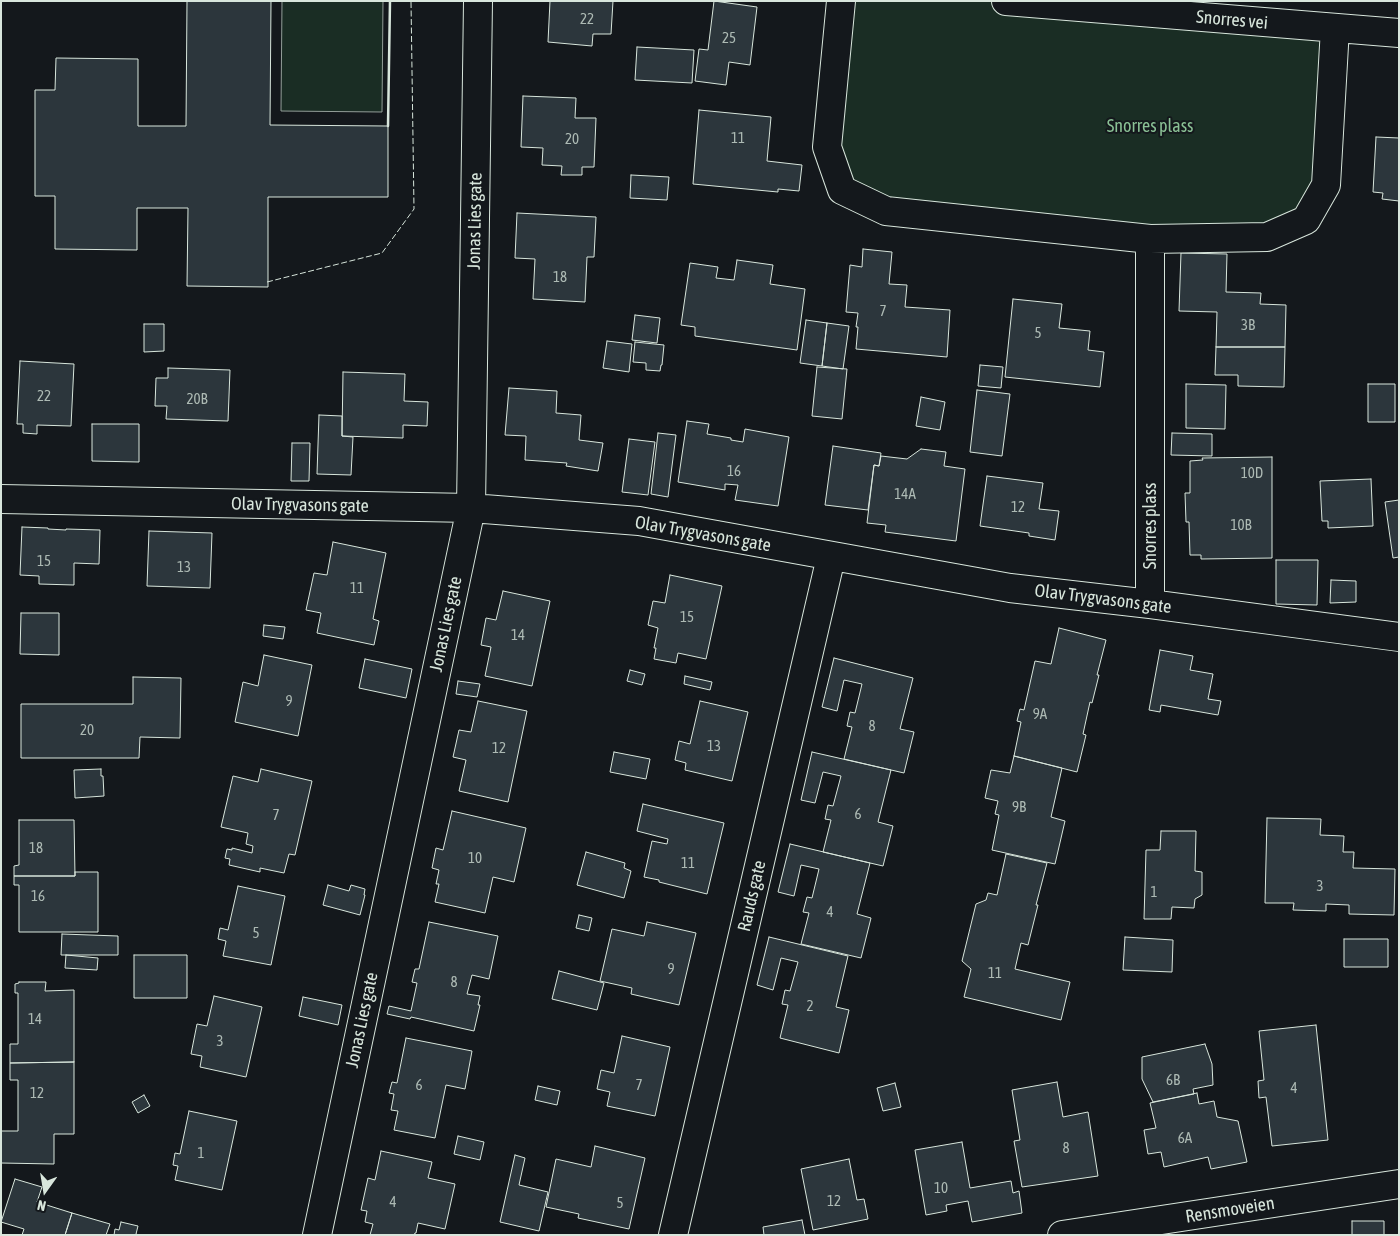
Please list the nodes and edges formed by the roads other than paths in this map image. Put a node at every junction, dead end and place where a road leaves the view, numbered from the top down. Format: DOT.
graph roads {
  1 [pos="478,1"];
  2 [pos="840,1"];
  3 [pos="1006,1"];
  4 [pos="1335,28"];
  5 [pos="1399,33"];
  6 [pos="1150,239"];
  7 [pos="1,499"];
  8 [pos="471,508"];
  9 [pos="831,557"];
  10 [pos="1150,604"];
  11 [pos="1399,638"];
  12 [pos="1399,1184"];
  13 [pos="317,1235"];
  14 [pos="673,1235"];
  15 [pos="1062,1235"];
  1 -- 8 [label="street, Jonas Lies gate"];
  2 -- 6 [label="street"];
  3 -- 4 [label="street, Snorres vei"];
  4 -- 5 [label="street, Snorres vei"];
  4 -- 6 [label="street"];
  6 -- 10 [label="street, Snorres plass"];
  7 -- 8 [label="street, Olav Trygvasons gate"];
  8 -- 9 [label="street, Olav Trygvasons gate"];
  8 -- 13 [label="street, Jonas Lies gate"];
  9 -- 10 [label="street, Olav Trygvasons gate"];
  9 -- 14 [label="street, Rauds gate"];
  10 -- 11 [label="street, Olav Trygvasons gate"];
  12 -- 15 [label="street, Rensmoveien"];
}
